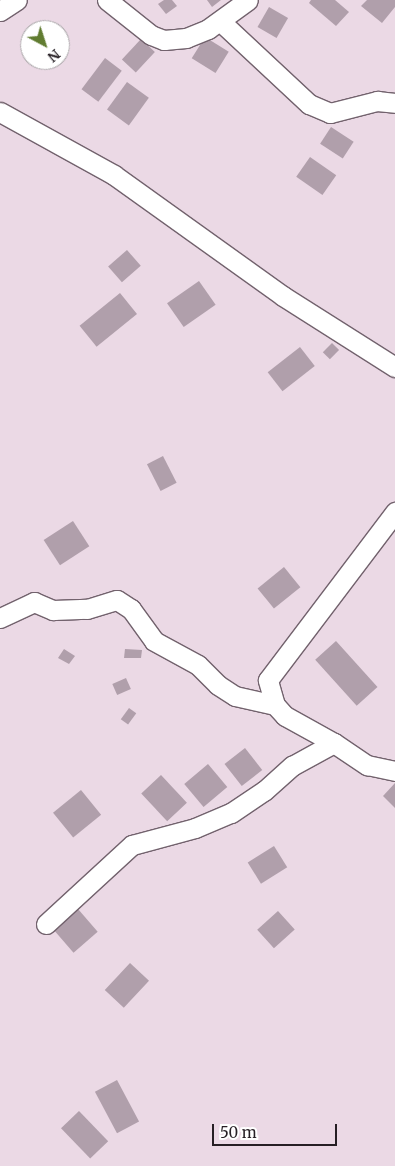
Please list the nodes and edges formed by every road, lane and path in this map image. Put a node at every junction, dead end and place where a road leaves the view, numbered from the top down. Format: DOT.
graph roads {
  1 [pos="17,0"];
  2 [pos="107,0"];
  3 [pos="248,0"];
  4 [pos="0,11"];
  5 [pos="220,21"];
  6 [pos="395,103"];
  7 [pos="0,112"];
  8 [pos="395,367"];
  9 [pos="395,512"];
  10 [pos="0,618"];
  11 [pos="276,705"];
  12 [pos="334,742"];
  13 [pos="395,772"];
  14 [pos="46,924"];
  1 -- 4 [label="street"];
  2 -- 5 [label="street"];
  3 -- 5 [label="street"];
  5 -- 6 [label="street"];
  7 -- 8 [label="street"];
  9 -- 11 [label="street"];
  10 -- 11 [label="street"];
  11 -- 12 [label="street"];
  12 -- 13 [label="street"];
  12 -- 14 [label="street"];
}
